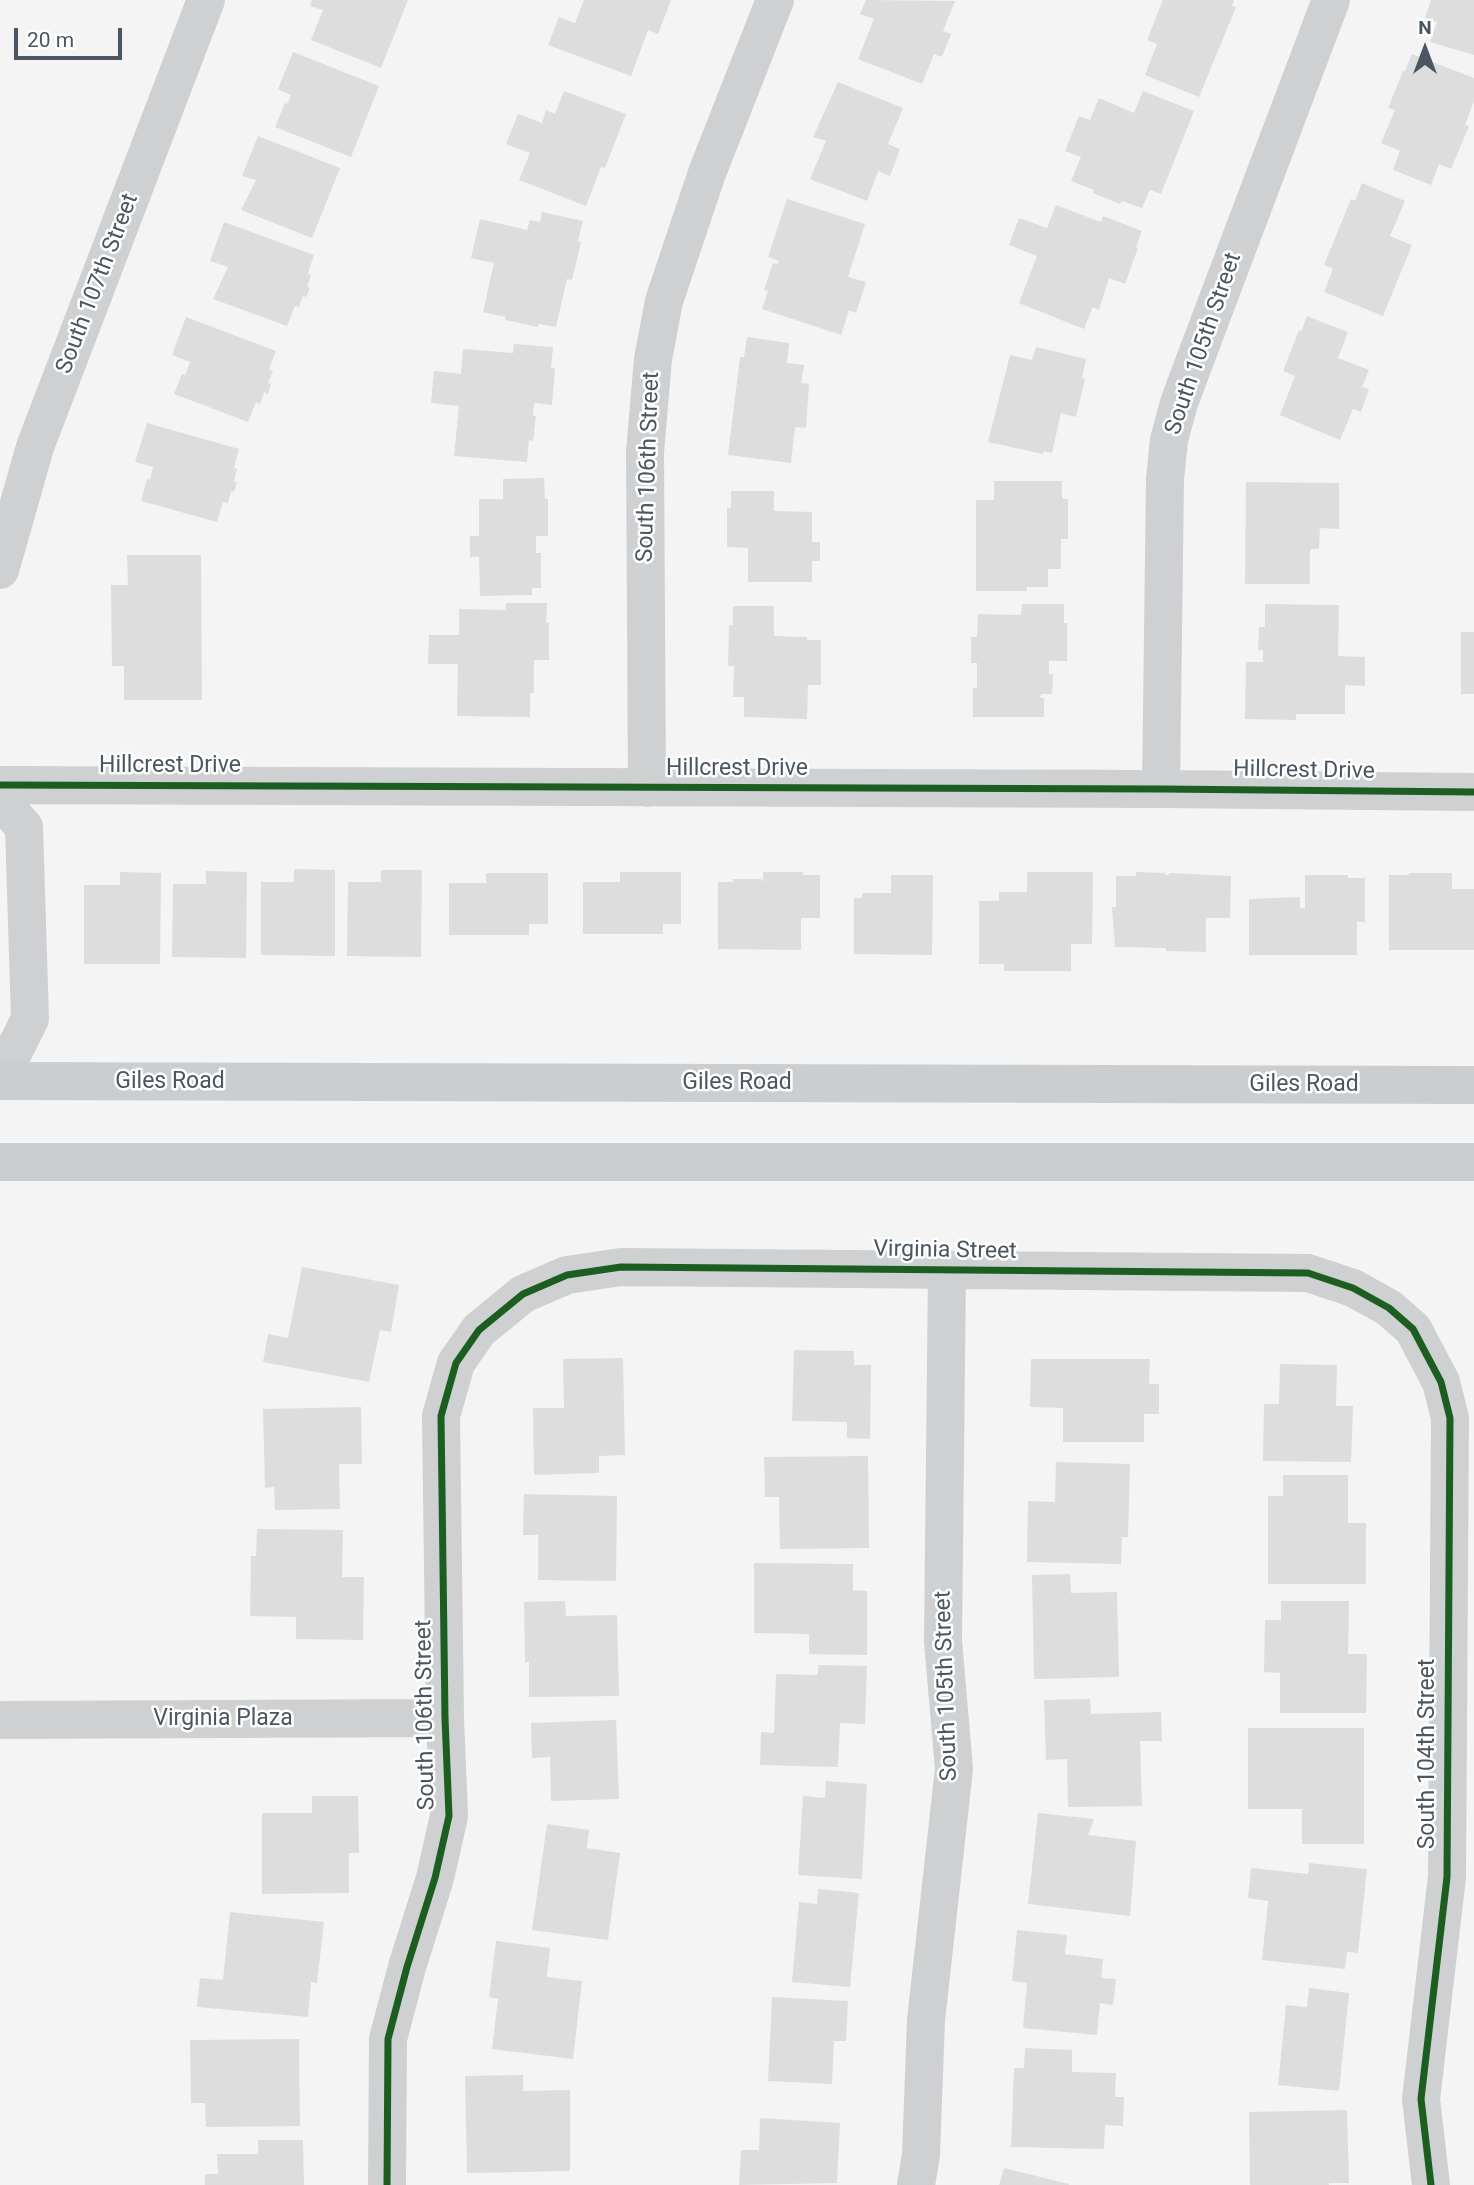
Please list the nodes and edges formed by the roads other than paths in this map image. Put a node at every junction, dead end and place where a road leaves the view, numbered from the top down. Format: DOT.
graph roads {
  1 [pos="206,0"];
  2 [pos="775,0"];
  3 [pos="1331,0"];
  4 [pos="0,570"];
  5 [pos="0,785"];
  6 [pos="647,788"];
  7 [pos="1161,789"];
  8 [pos="1474,792"];
  9 [pos="0,800"];
  10 [pos="0,1080"];
  11 [pos="1474,1085"];
  12 [pos="0,1162"];
  13 [pos="1474,1162"];
  14 [pos="947,1270"];
  15 [pos="1413,1329"];
  16 [pos="479,1330"];
  17 [pos="1462,1494"];
  18 [pos="445,1718"];
  19 [pos="0,1720"];
  20 [pos="387,2185"];
  21 [pos="916,2185"];
  22 [pos="1431,2185"];
  1 -- 4 [label="street, South 107th Street"];
  2 -- 6 [label="street, South 106th Street"];
  3 -- 7 [label="street, South 105th Street"];
  5 -- 6 [label="street, Hillcrest Drive"];
  6 -- 7 [label="street, Hillcrest Drive"];
  7 -- 8 [label="street, Hillcrest Drive"];
  9 -- 10 [label="street"];
  10 -- 11 [label="main road, Giles Road"];
  12 -- 13 [label="main road"];
  14 -- 15 [label="street, Virginia Street"];
  14 -- 16 [label="street, Virginia Street"];
  14 -- 21 [label="street, South 105th Street"];
  15 -- 17 [label="street, South 104th Street"];
  16 -- 18 [label="street, South 106th Street"];
  17 -- 22 [label="street, South 104th Street"];
  18 -- 19 [label="street, Virginia Plaza"];
  18 -- 20 [label="street, South 106th Street"];
}
